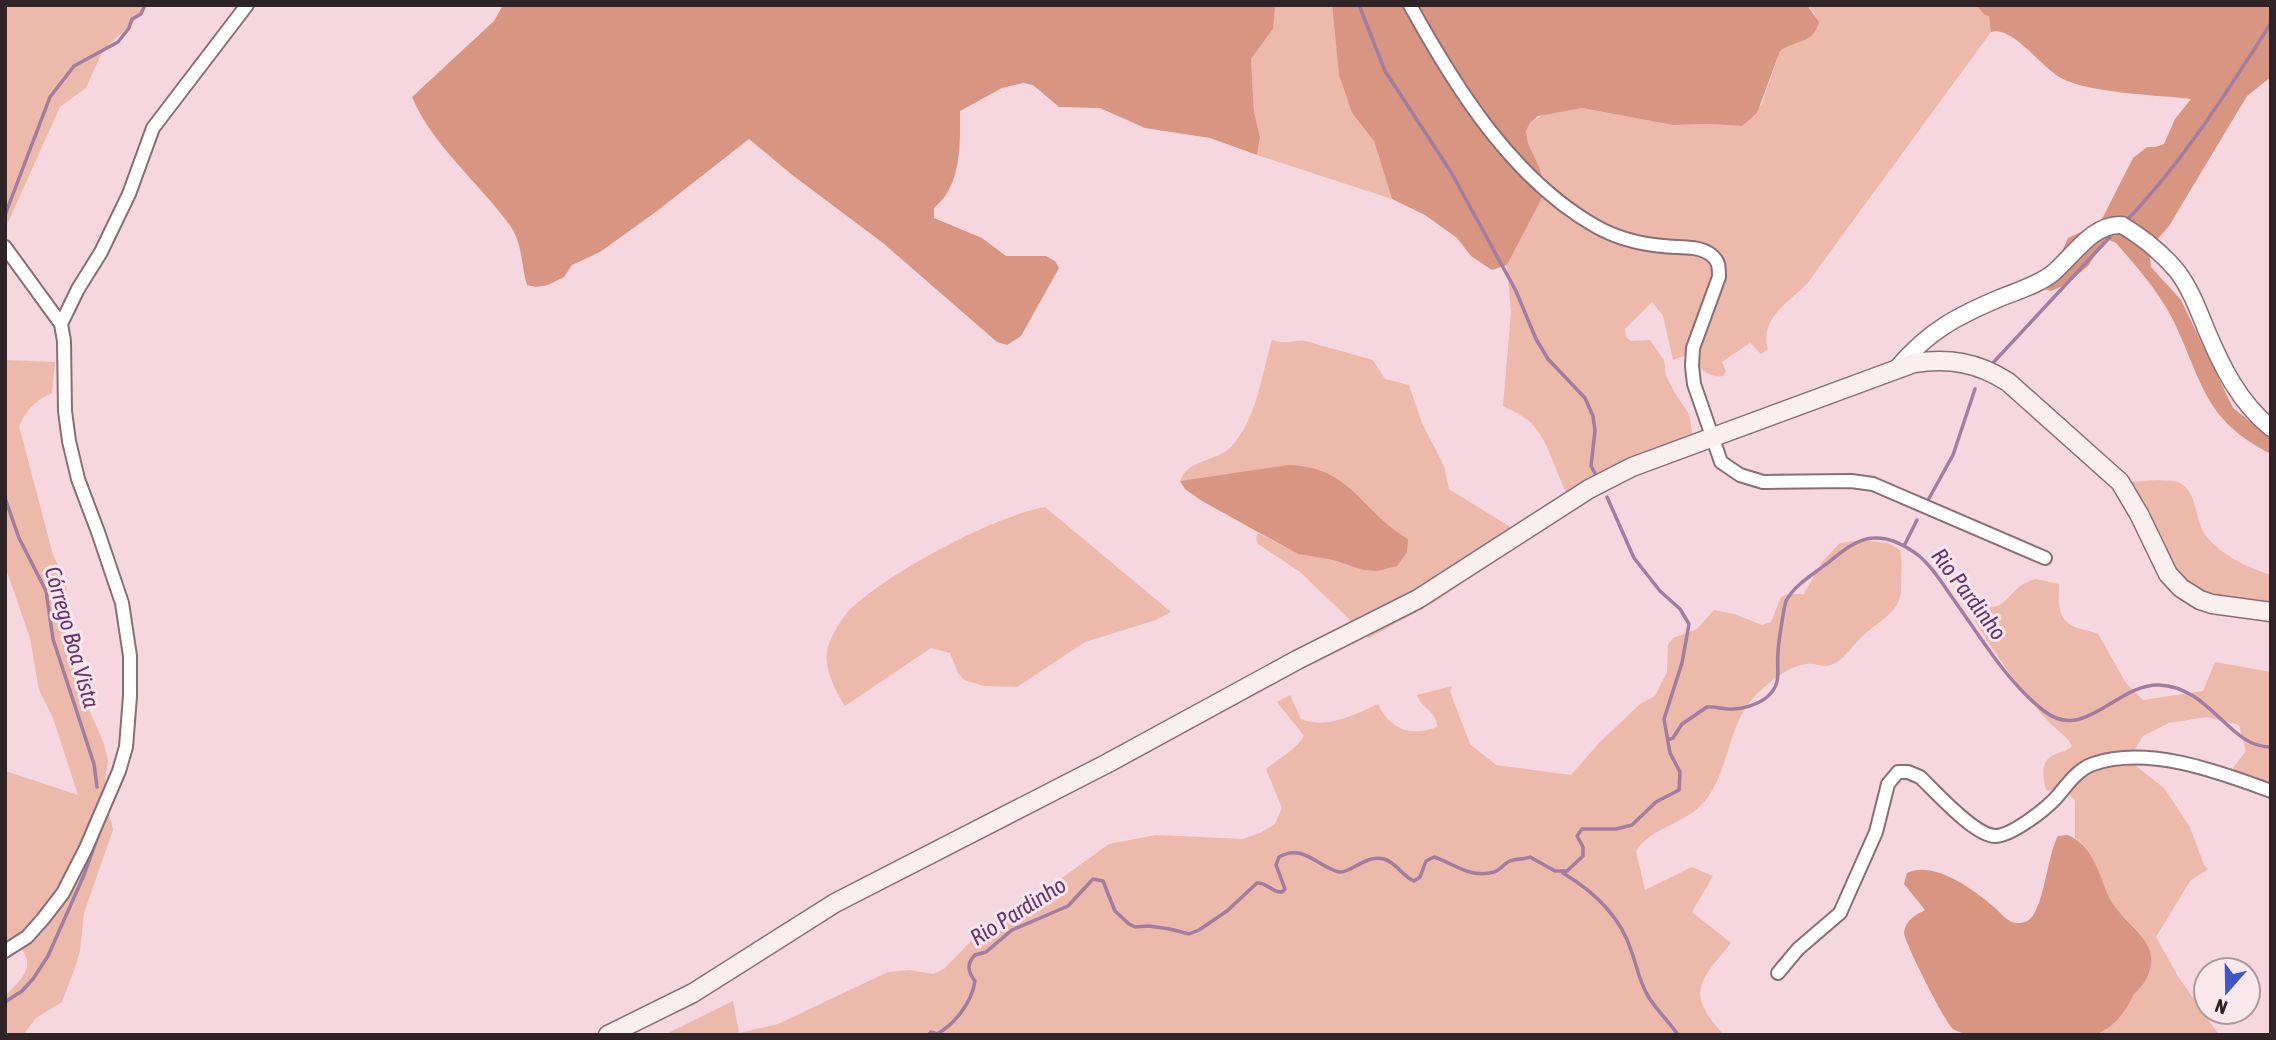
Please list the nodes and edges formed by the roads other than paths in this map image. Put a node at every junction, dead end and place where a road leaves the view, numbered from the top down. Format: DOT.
graph roads {
  1 [pos="247,5"];
  2 [pos="1410,5"];
  3 [pos="5,247"];
  4 [pos="61,324"];
  5 [pos="1898,367"];
  6 [pos="2271,428"];
  7 [pos="1714,439"];
  8 [pos="2045,558"];
  9 [pos="2271,612"];
  10 [pos="2271,791"];
  11 [pos="5,951"];
  12 [pos="1778,973"];
  13 [pos="608,1035"];
  1 -- 4 [label="street"];
  2 -- 7 [label="street"];
  3 -- 4 [label="street"];
  4 -- 11 [label="street"];
  5 -- 6 [label="street"];
  5 -- 7 [label="main road"];
  5 -- 9 [label="main road"];
  7 -- 8 [label="street"];
  7 -- 13 [label="main road"];
  10 -- 12 [label="street"];
}
